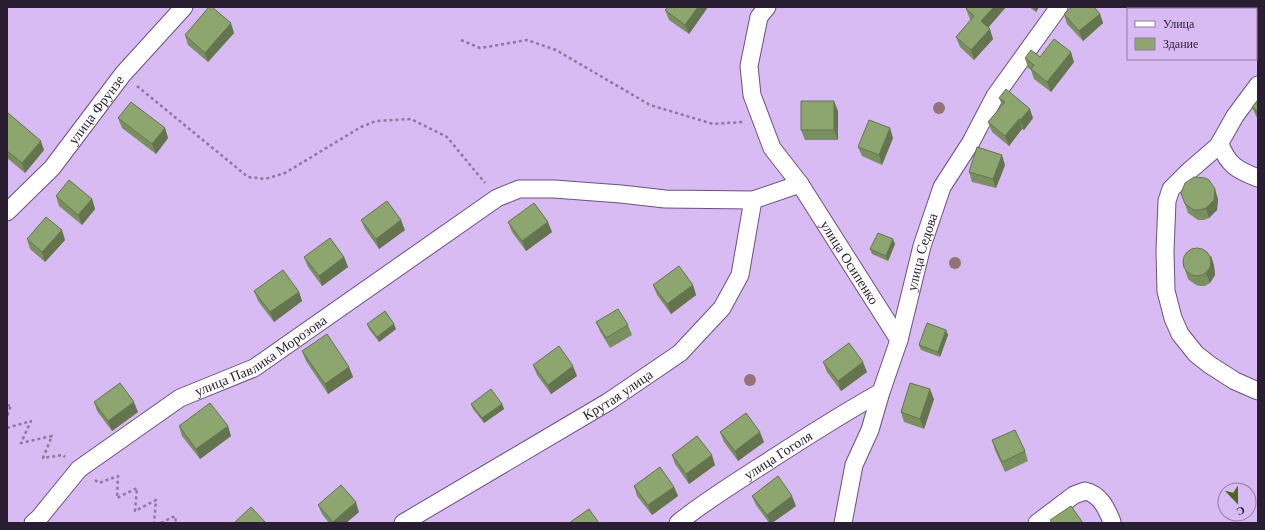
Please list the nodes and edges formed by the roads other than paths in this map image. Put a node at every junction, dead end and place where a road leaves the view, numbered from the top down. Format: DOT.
graph roads {
  1 [pos="184,7"];
  2 [pos="1058,7"];
  3 [pos="763,12"];
  4 [pos="1258,85"];
  5 [pos="1220,144"];
  6 [pos="1258,178"];
  7 [pos="800,184"];
  8 [pos="753,200"];
  9 [pos="7,212"];
  10 [pos="899,340"];
  11 [pos="1258,391"];
  12 [pos="881,392"];
  13 [pos="1112,522"];
  14 [pos="33,523"];
  15 [pos="403,523"];
  16 [pos="678,523"];
  17 [pos="843,523"];
  18 [pos="1037,523"];
  1 -- 9 [label="street, улица Фрунзе"];
  2 -- 10 [label="street, улица Седова"];
  3 -- 7 [label="street, улица Осипенко"];
  4 -- 5 [label="street"];
  5 -- 6 [label="street"];
  5 -- 11 [label="street"];
  7 -- 8 [label="street, улица Павлика Морозова"];
  7 -- 10 [label="street, улица Осипенко"];
  8 -- 14 [label="street, улица Павлика Морозова"];
  8 -- 15 [label="street, Крутая улица"];
  10 -- 12 [label="street, улица Седова"];
  12 -- 16 [label="street, улица Гоголя"];
  12 -- 17 [label="street, улица Седова"];
  13 -- 18 [label="street"];
}
